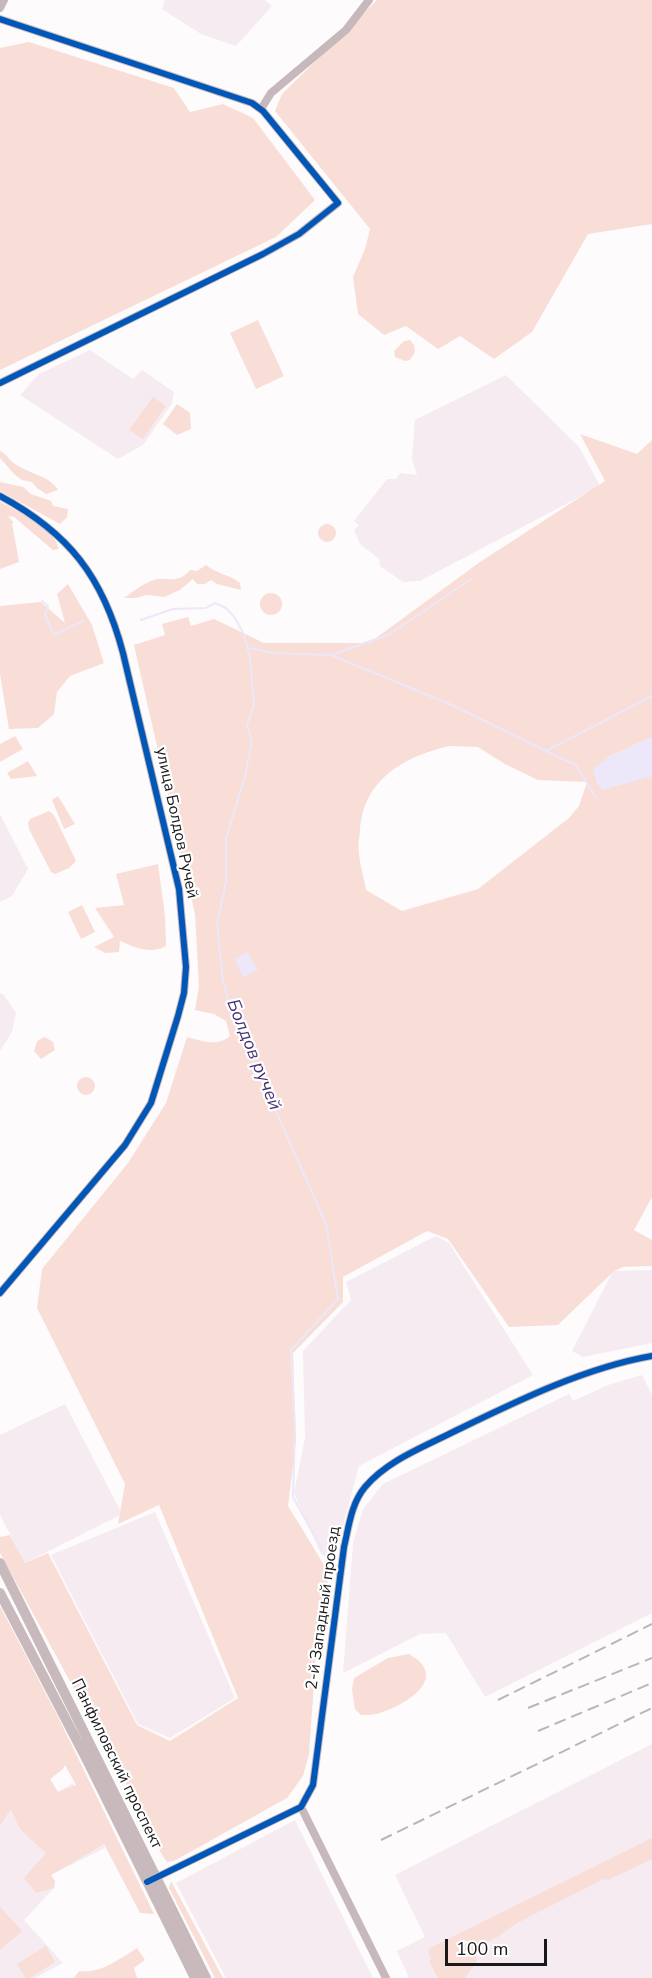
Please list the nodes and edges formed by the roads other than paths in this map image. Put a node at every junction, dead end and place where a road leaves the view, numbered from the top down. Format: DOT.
graph roads {
  1 [pos="4,0"];
  2 [pos="369,0"];
  3 [pos="0,8"];
  4 [pos="0,19"];
  5 [pos="261,109"];
  6 [pos="0,383"];
  7 [pos="0,496"];
  8 [pos="0,1293"];
  9 [pos="652,1356"];
  10 [pos="0,1563"];
  11 [pos="0,1593"];
  12 [pos="301,1807"];
  13 [pos="151,1880"];
  14 [pos="195,1978"];
  15 [pos="206,1978"];
  16 [pos="386,1978"];
  1 -- 3 [label="street"];
  2 -- 5 [label="street"];
  4 -- 5 [label="street"];
  5 -- 6 [label="street"];
  7 -- 8 [label="street, улица Болдов Ручей"];
  9 -- 12 [label="street, 2-й Западный проезд"];
  10 -- 13 [label="main road, Панфиловский проспект"];
  11 -- 13 [label="main road, Панфиловский проспект"];
  12 -- 13 [label="street"];
  12 -- 16 [label="street"];
  13 -- 14 [label="main road, Панфиловский проспект"];
  13 -- 15 [label="main road, Панфиловский проспект"];
}
